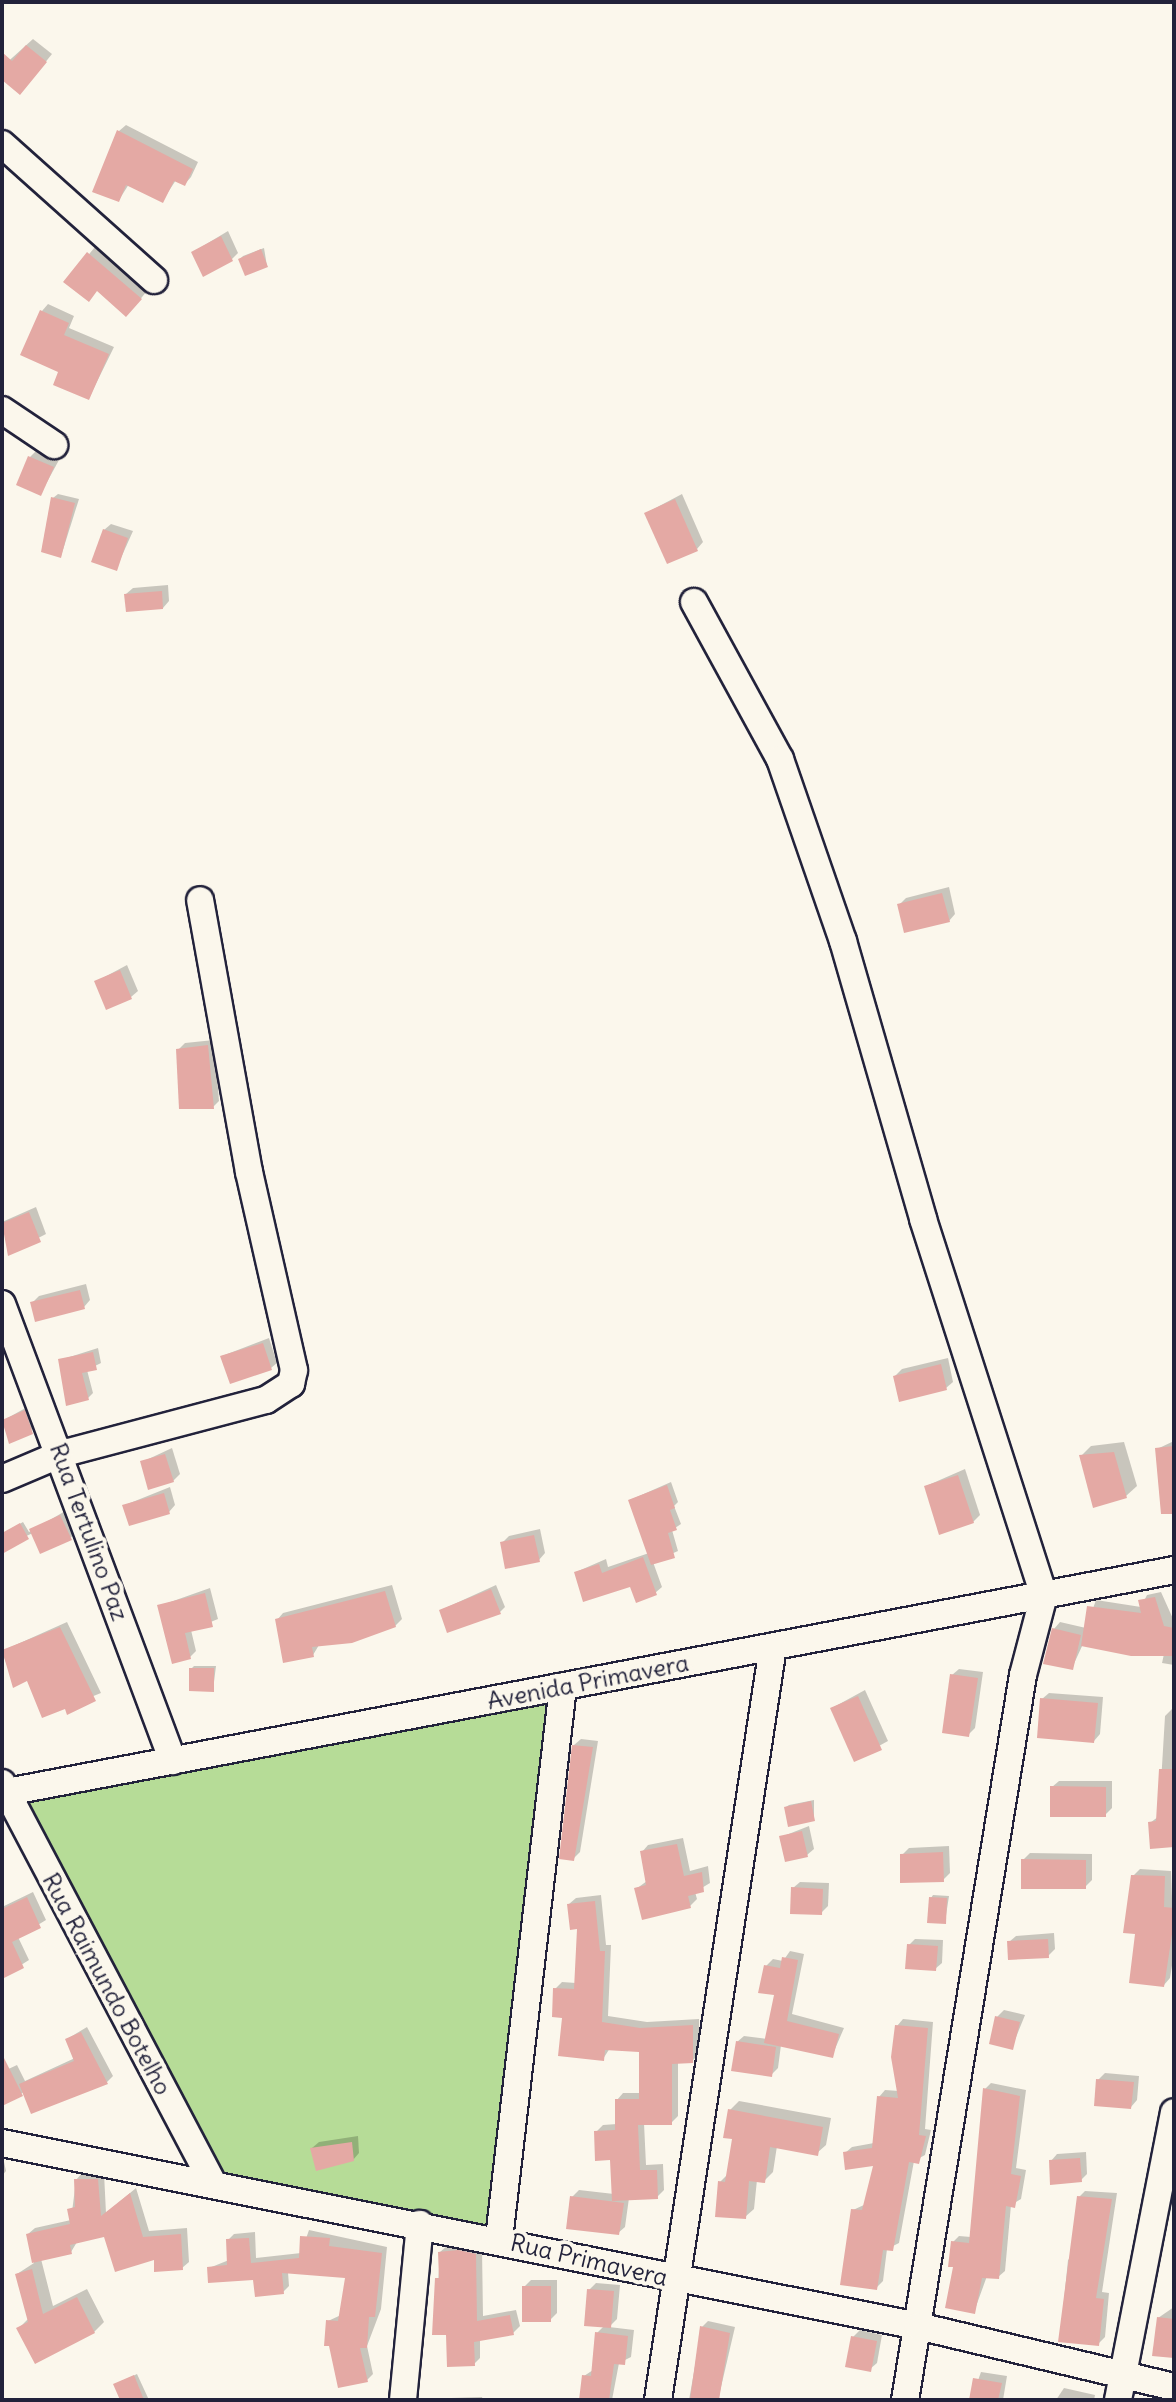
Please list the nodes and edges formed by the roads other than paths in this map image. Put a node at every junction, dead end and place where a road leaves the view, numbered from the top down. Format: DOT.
graph roads {
  1 [pos="2,144"];
  2 [pos="154,280"];
  3 [pos="2,410"];
  4 [pos="54,445"];
  5 [pos="694,602"];
  6 [pos="200,900"];
  7 [pos="2,1304"];
  8 [pos="61,1454"];
  9 [pos="2,1479"];
  10 [pos="1174,1570"];
  11 [pos="1044,1595"];
  12 [pos="773,1647"];
  13 [pos="563,1687"];
  14 [pos="173,1761"];
  15 [pos="3,1790"];
  16 [pos="1174,2112"];
  17 [pos="2,2143"];
  18 [pos="213,2184"];
  19 [pos="420,2224"];
  20 [pos="499,2239"];
  21 [pos="674,2279"];
  22 [pos="918,2326"];
  23 [pos="1123,2374"];
  24 [pos="1174,2387"];
  25 [pos="403,2400"];
  26 [pos="658,2400"];
  27 [pos="905,2400"];
  28 [pos="1118,2400"];
  1 -- 2 [label="street"];
  3 -- 4 [label="street"];
  5 -- 11 [label="street"];
  6 -- 8 [label="street"];
  7 -- 8 [label="street, Rua Tertulino Paz"];
  8 -- 9 [label="street"];
  8 -- 14 [label="street, Rua Tertulino Paz"];
  10 -- 11 [label="street, Avenida Primavera"];
  11 -- 12 [label="street, Avenida Primavera"];
  11 -- 22 [label="street"];
  12 -- 13 [label="street, Avenida Primavera"];
  12 -- 21 [label="street"];
  13 -- 14 [label="street, Avenida Primavera"];
  13 -- 20 [label="street"];
  14 -- 15 [label="street, Avenida Primavera"];
  15 -- 18 [label="street, Rua Raimundo Botelho"];
  16 -- 23 [label="street"];
  17 -- 18 [label="street, Rua Primavera"];
  18 -- 19 [label="street, Rua Primavera"];
  19 -- 20 [label="street, Rua Primavera"];
  19 -- 25 [label="street"];
  20 -- 21 [label="street, Rua Primavera"];
  21 -- 22 [label="street, Rua Primavera"];
  21 -- 26 [label="street"];
  22 -- 23 [label="street, Rua Primavera"];
  22 -- 27 [label="street"];
  23 -- 24 [label="street, Rua Primavera"];
  23 -- 28 [label="street"];
}
